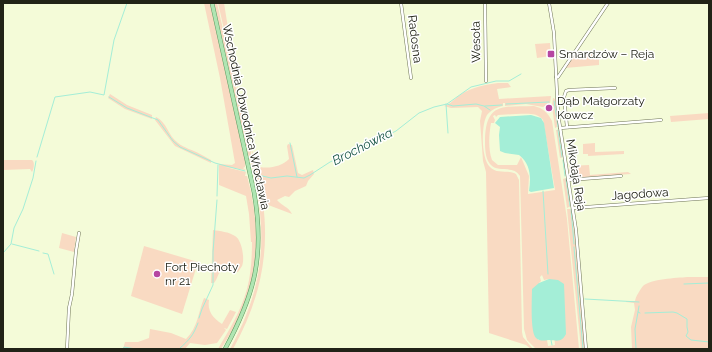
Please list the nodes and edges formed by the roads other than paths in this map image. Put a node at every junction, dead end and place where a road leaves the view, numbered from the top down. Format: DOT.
graph roads {
  1 [pos="212,3"];
  2 [pos="402,3"];
  3 [pos="485,3"];
  4 [pos="549,3"];
  5 [pos="608,3"];
  6 [pos="555,77"];
  7 [pos="411,78"];
  8 [pos="486,80"];
  9 [pos="615,88"];
  10 [pos="661,120"];
  11 [pos="567,127"];
  12 [pos="560,128"];
  13 [pos="621,176"];
  14 [pos="568,180"];
  15 [pos="709,198"];
  16 [pos="573,208"];
  17 [pos="79,233"];
  18 [pos="67,349"];
  19 [pos="225,349"];
  20 [pos="586,349"];
  1 -- 19 [label="main road, Wschodnia Obwodnica Wrocławia"];
  2 -- 7 [label="street, Radosna"];
  3 -- 8 [label="street, Wesoła"];
  4 -- 6 [label="street, Mikołaja Reja"];
  5 -- 6 [label="street"];
  6 -- 12 [label="street, Mikołaja Reja"];
  9 -- 11 [label="street"];
  10 -- 11 [label="street"];
  11 -- 12 [label="street"];
  12 -- 14 [label="street, Mikołaja Reja"];
  13 -- 14 [label="street"];
  14 -- 16 [label="street, Mikołaja Reja"];
  15 -- 16 [label="street, Jagodowa"];
  16 -- 20 [label="street, Mikołaja Reja"];
  17 -- 18 [label="street"];
}
